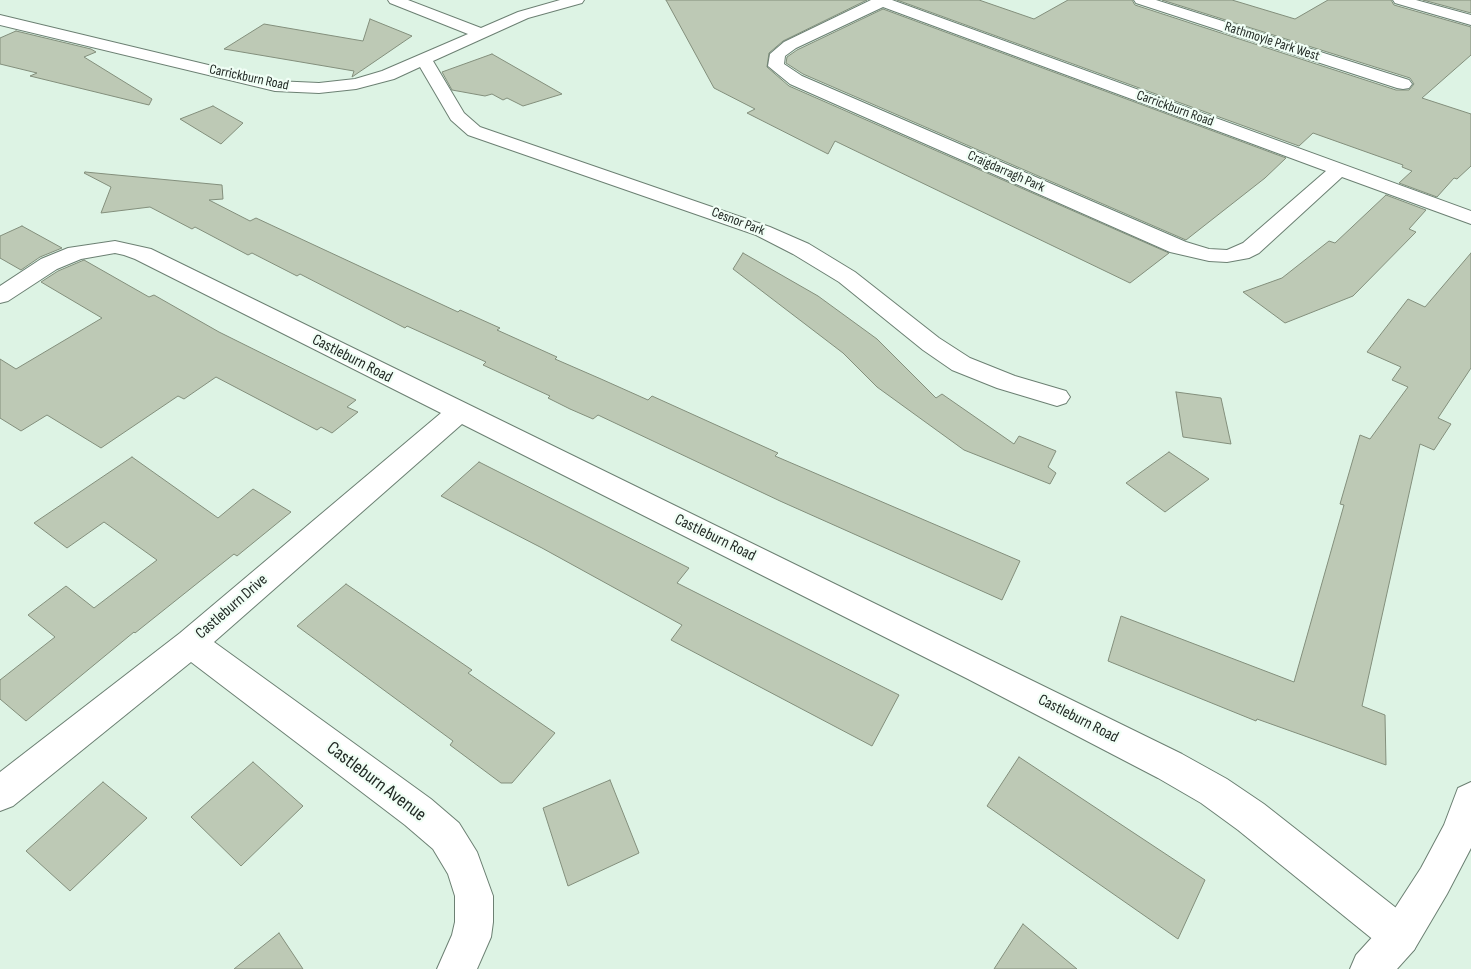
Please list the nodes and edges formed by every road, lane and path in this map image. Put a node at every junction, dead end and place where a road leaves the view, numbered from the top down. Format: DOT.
graph roads {
  1 [pos="395,0"];
  2 [pos="578,0"];
  3 [pos="1141,0"];
  4 [pos="1400,0"];
  5 [pos="881,1"];
  6 [pos="0,20"];
  7 [pos="1471,20"];
  8 [pos="480,33"];
  9 [pos="424,60"];
  10 [pos="1402,84"];
  11 [pos="1340,169"];
  12 [pos="1471,218"];
  13 [pos="0,296"];
  14 [pos="1057,397"];
  15 [pos="459,412"];
  16 [pos="190,643"];
  17 [pos="0,794"];
  18 [pos="1471,800"];
  19 [pos="1400,936"];
  20 [pos="457,969"];
  21 [pos="1370,969"];
  1 -- 8 [label="street"];
  2 -- 8 [label="street, Carrickburn Road"];
  3 -- 10 [label="street, Rathmoyle Park West"];
  4 -- 7 [label="street"];
  5 -- 11 [label="street, Carrickburn Road"];
  5 -- 11 [label="street, Craigdarragh Park"];
  6 -- 9 [label="street, Carrickburn Road"];
  8 -- 9 [label="street, Carrickburn Road"];
  9 -- 14 [label="street, Cesnor Park"];
  11 -- 12 [label="street, Carrickburn Road"];
  13 -- 15 [label="street, Castleburn Road"];
  15 -- 16 [label="street, Castleburn Drive"];
  15 -- 19 [label="street, Castleburn Road"];
  16 -- 17 [label="street, Castleburn Drive"];
  16 -- 20 [label="street, Castleburn Avenue"];
  18 -- 19 [label="street"];
  19 -- 21 [label="street"];
}
